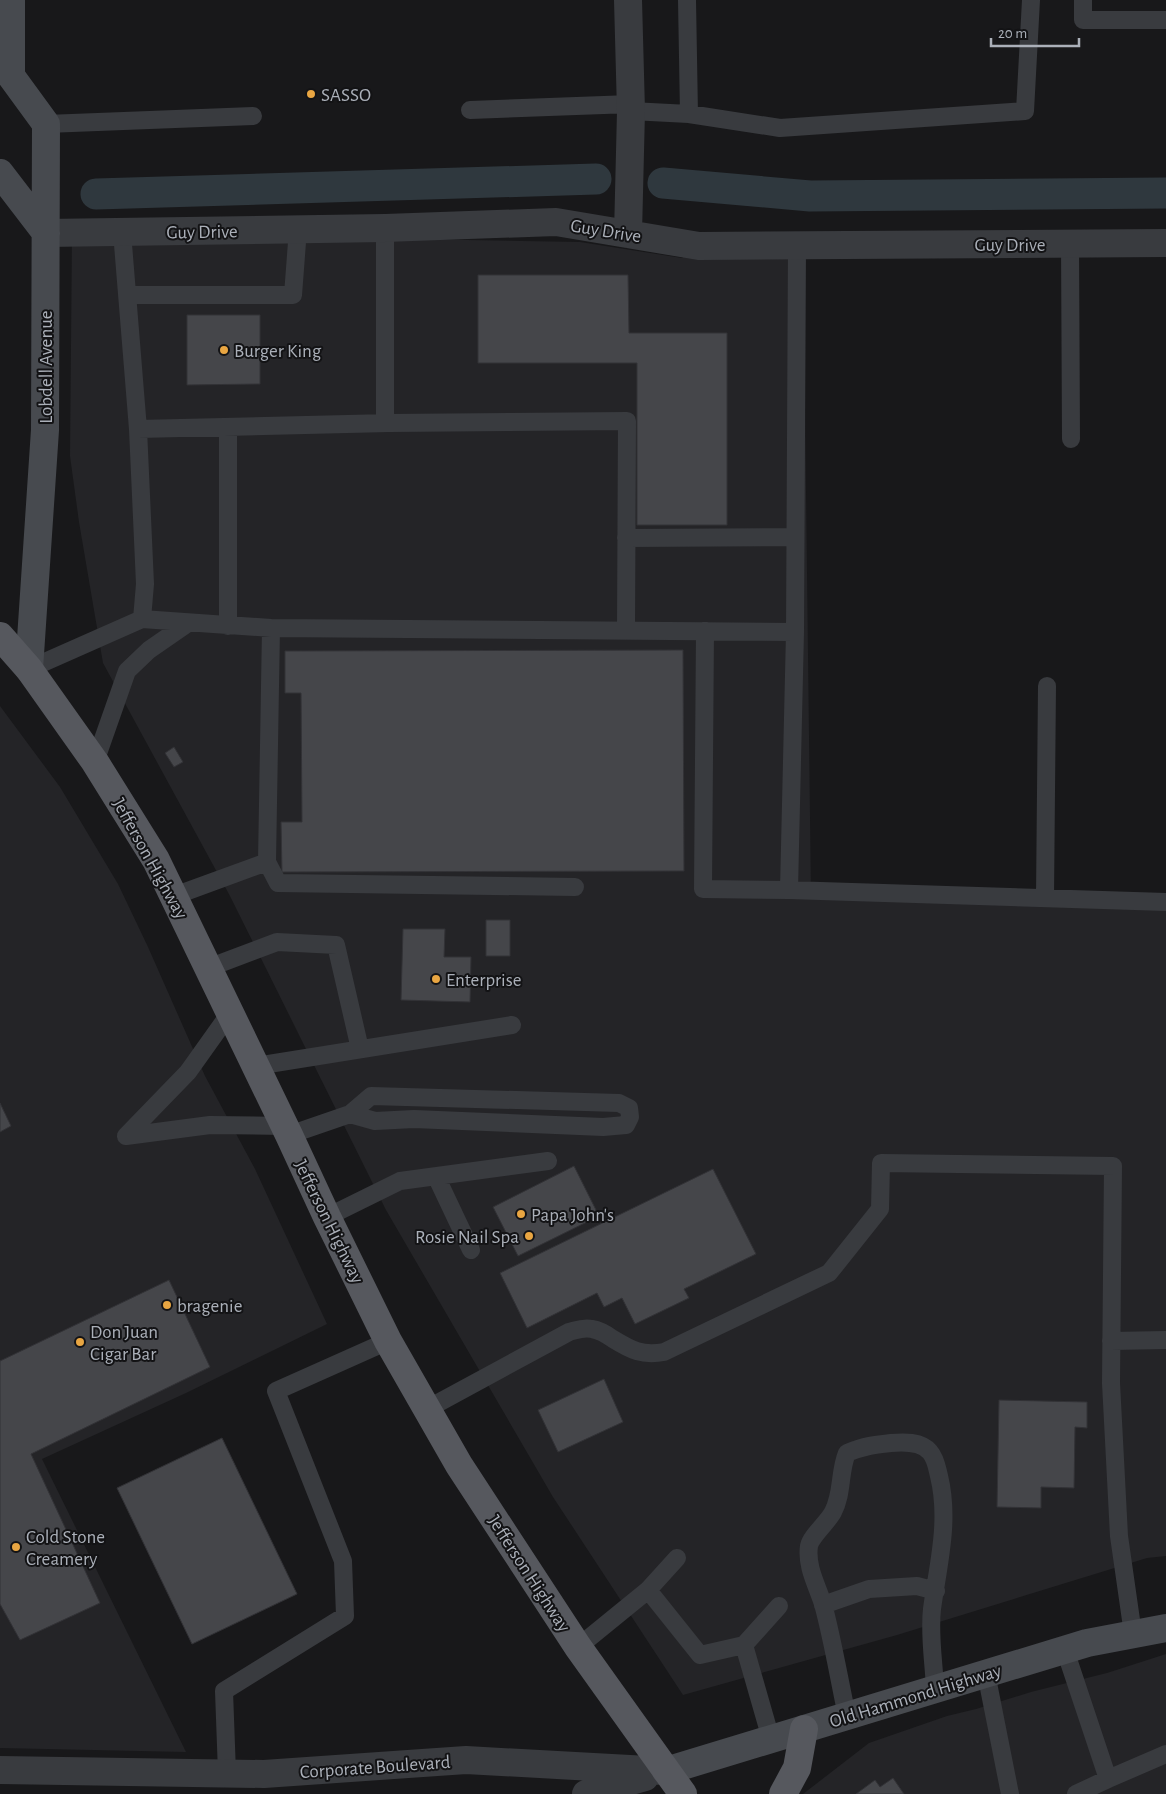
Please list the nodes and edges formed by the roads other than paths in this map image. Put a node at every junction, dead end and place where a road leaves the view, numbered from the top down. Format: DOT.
graph roads {
  1 [pos="11,0"];
  2 [pos="628,0"];
  3 [pos="687,0"];
  4 [pos="1030,0"];
  5 [pos="1083,0"];
  6 [pos="1166,20"];
  7 [pos="4,81"];
  8 [pos="631,108"];
  9 [pos="470,110"];
  10 [pos="689,114"];
  11 [pos="253,116"];
  12 [pos="46,124"];
  13 [pos="0,173"];
  14 [pos="384,228"];
  15 [pos="298,229"];
  16 [pos="122,232"];
  17 [pos="46,234"];
  18 [pos="628,234"];
  19 [pos="1070,243"];
  20 [pos="1166,243"];
  21 [pos="798,245"];
  22 [pos="127,295"];
  23 [pos="385,423"];
  24 [pos="228,427"];
  25 [pos="138,430"];
  26 [pos="1071,439"];
  27 [pos="795,537"];
  28 [pos="626,538"];
  29 [pos="142,619"];
  30 [pos="188,622"];
  31 [pos="228,626"];
  32 [pos="271,628"];
  33 [pos="626,630"];
  34 [pos="705,631"];
  35 [pos="794,632"];
  36 [pos="0,636"];
  37 [pos="29,669"];
  38 [pos="1047,686"];
  39 [pos="95,762"];
  40 [pos="266,862"];
  41 [pos="575,887"];
  42 [pos="789,890"];
  43 [pos="174,896"];
  44 [pos="1045,897"];
  45 [pos="1166,902"];
  46 [pos="208,968"];
  47 [pos="230,1012"];
  48 [pos="512,1025"];
  49 [pos="360,1049"];
  50 [pos="256,1066"];
  51 [pos="350,1114"];
  52 [pos="287,1130"];
  53 [pos="548,1161"];
  54 [pos="436,1176"];
  55 [pos="327,1217"];
  56 [pos="471,1250"];
  57 [pos="1166,1340"];
  58 [pos="388,1341"];
  59 [pos="1112,1341"];
  60 [pos="427,1409"];
  61 [pos="677,1558"];
  62 [pos="648,1590"];
  63 [pos="936,1591"];
  64 [pos="823,1605"];
  65 [pos="779,1606"];
  66 [pos="1166,1628"];
  67 [pos="1133,1634"];
  68 [pos="744,1645"];
  69 [pos="578,1647"];
  70 [pos="1065,1650"];
  71 [pos="986,1673"];
  72 [pos="935,1689"];
  73 [pos="847,1716"];
  74 [pos="804,1729"];
  75 [pos="770,1739"];
  76 [pos="1166,1754"];
  77 [pos="0,1770"];
  78 [pos="666,1771"];
  79 [pos="227,1773"];
  80 [pos="1108,1780"];
  81 [pos="586,1794"];
  82 [pos="683,1794"];
  83 [pos="783,1794"];
  84 [pos="1010,1794"];
  85 [pos="1076,1794"];
  1 -- 7 [label="main road"];
  2 -- 8 [label="street"];
  3 -- 10 [label="lane"];
  4 -- 10 [label="lane"];
  5 -- 6 [label="lane"];
  7 -- 12 [label="main road"];
  8 -- 9 [label="lane"];
  8 -- 10 [label="lane"];
  8 -- 18 [label="street"];
  11 -- 12 [label="lane"];
  12 -- 17 [label="main road, Lobdell Avenue"];
  13 -- 17 [label="main road"];
  14 -- 15 [label="street, Guy Drive"];
  14 -- 18 [label="street, Guy Drive"];
  14 -- 23 [label="lane"];
  15 -- 16 [label="street, Guy Drive"];
  15 -- 22 [label="lane"];
  16 -- 17 [label="street, Guy Drive"];
  16 -- 22 [label="lane"];
  17 -- 37 [label="main road, Lobdell Avenue"];
  18 -- 21 [label="street, Guy Drive"];
  19 -- 20 [label="street, Guy Drive"];
  19 -- 21 [label="street, Guy Drive"];
  19 -- 26 [label="lane"];
  21 -- 27 [label="lane"];
  22 -- 25 [label="lane"];
  23 -- 24 [label="lane"];
  23 -- 28 [label="lane"];
  24 -- 25 [label="lane"];
  24 -- 31 [label="lane"];
  25 -- 29 [label="lane"];
  27 -- 28 [label="lane"];
  27 -- 35 [label="lane"];
  28 -- 33 [label="lane"];
  29 -- 30 [label="lane"];
  29 -- 37 [label="lane"];
  30 -- 31 [label="lane"];
  30 -- 39 [label="lane"];
  31 -- 32 [label="lane"];
  32 -- 33 [label="lane"];
  32 -- 40 [label="lane"];
  33 -- 34 [label="lane"];
  34 -- 35 [label="lane"];
  34 -- 42 [label="lane"];
  35 -- 42 [label="lane"];
  36 -- 37 [label="main road, Jefferson Highway"];
  37 -- 39 [label="main road, Jefferson Highway"];
  38 -- 44 [label="lane"];
  39 -- 43 [label="main road, Jefferson Highway"];
  40 -- 41 [label="lane"];
  40 -- 43 [label="lane"];
  42 -- 44 [label="lane"];
  43 -- 46 [label="main road, Jefferson Highway"];
  44 -- 45 [label="lane"];
  46 -- 47 [label="main road, Jefferson Highway"];
  46 -- 49 [label="lane"];
  47 -- 50 [label="main road, Jefferson Highway"];
  47 -- 52 [label="lane"];
  48 -- 49 [label="lane"];
  49 -- 50 [label="lane"];
  50 -- 52 [label="main road, Jefferson Highway"];
  51 -- 51 [label="lane"];
  51 -- 52 [label="lane"];
  52 -- 55 [label="main road, Jefferson Highway"];
  53 -- 54 [label="lane"];
  54 -- 55 [label="lane"];
  54 -- 56 [label="lane"];
  55 -- 58 [label="main road, Jefferson Highway"];
  57 -- 59 [label="lane"];
  58 -- 60 [label="main road, Jefferson Highway"];
  58 -- 79 [label="lane"];
  59 -- 60 [label="lane"];
  59 -- 67 [label="lane"];
  60 -- 69 [label="main road, Jefferson Highway"];
  61 -- 62 [label="lane"];
  62 -- 68 [label="lane"];
  62 -- 69 [label="lane"];
  63 -- 64 [label="lane"];
  63 -- 64 [label="lane"];
  63 -- 72 [label="lane"];
  64 -- 73 [label="lane"];
  65 -- 68 [label="lane"];
  66 -- 67 [label="main road, Old Hammond Highway"];
  67 -- 70 [label="main road, Old Hammond Highway"];
  68 -- 75 [label="lane"];
  69 -- 78 [label="main road, Jefferson Highway"];
  70 -- 71 [label="main road, Old Hammond Highway"];
  70 -- 80 [label="lane"];
  71 -- 72 [label="main road, Old Hammond Highway"];
  71 -- 84 [label="lane"];
  72 -- 73 [label="main road, Old Hammond Highway"];
  73 -- 74 [label="main road, Old Hammond Highway"];
  74 -- 75 [label="main road, Old Hammond Highway"];
  74 -- 83 [label="main road"];
  75 -- 78 [label="main road, Old Hammond Highway"];
  76 -- 80 [label="lane"];
  77 -- 79 [label="street, Corporate Boulevard"];
  78 -- 79 [label="street, Corporate Boulevard"];
  78 -- 81 [label="street"];
  78 -- 82 [label="main road, Jefferson Highway"];
  80 -- 85 [label="lane"];
}
